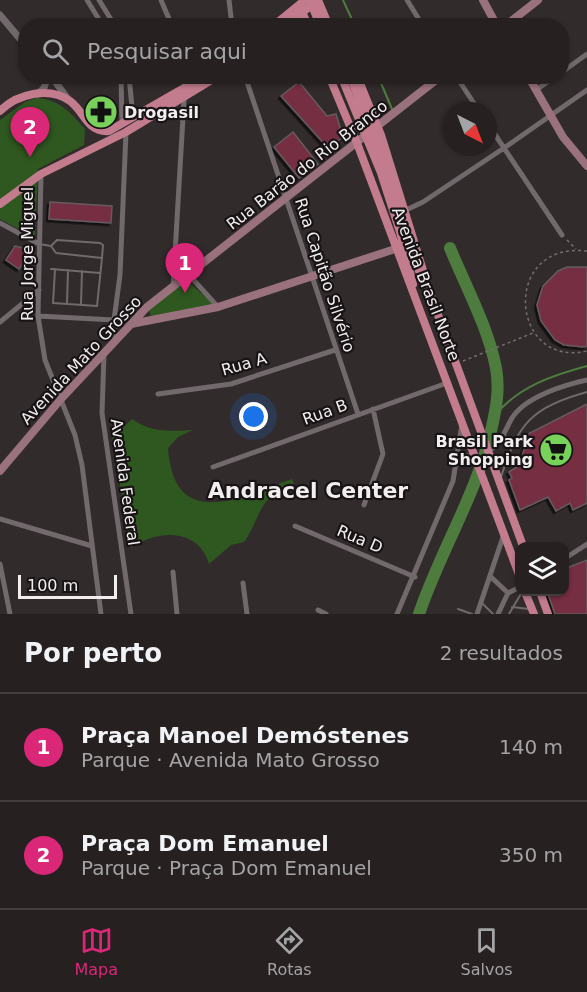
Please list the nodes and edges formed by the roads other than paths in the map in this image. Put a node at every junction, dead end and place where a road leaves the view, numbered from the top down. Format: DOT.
graph roads {
  1 [pos="87,0"];
  2 [pos="99,0"];
  3 [pos="162,0"];
  4 [pos="229,0"];
  5 [pos="310,0"];
  6 [pos="318,0"];
  7 [pos="324,0"];
  8 [pos="407,0"];
  9 [pos="483,0"];
  10 [pos="538,0"];
  11 [pos="301,4"];
  12 [pos="0,15"];
  13 [pos="110,17"];
  14 [pos="98,18"];
  15 [pos="169,18"];
  16 [pos="231,18"];
  17 [pos="283,18"];
  18 [pos="291,18"];
  19 [pos="317,18"];
  20 [pos="326,18"];
  21 [pos="332,18"];
  22 [pos="418,18"];
  23 [pos="493,18"];
  24 [pos="515,18"];
  25 [pos="18,36"];
  26 [pos="587,54"];
  27 [pos="569,66"];
  28 [pos="46,84"];
  29 [pos="56,84"];
  30 [pos="121,84"];
  31 [pos="130,84"];
  32 [pos="186,84"];
  33 [pos="193,84"];
  34 [pos="207,84"];
  35 [pos="247,84"];
  36 [pos="333,84"];
  37 [pos="344,84"];
  38 [pos="353,84"];
  39 [pos="360,84"];
  40 [pos="431,84"];
  41 [pos="461,84"];
  42 [pos="533,84"];
  43 [pos="544,84"];
  44 [pos="187,88"];
  45 [pos="536,90"];
  46 [pos="587,90"];
  47 [pos="38,94"];
  48 [pos="184,100"];
  49 [pos="70,101"];
  50 [pos="473,102"];
  51 [pos="0,111"];
  52 [pos="552,116"];
  53 [pos="133,119"];
  54 [pos="378,126"];
  55 [pos="92,128"];
  56 [pos="124,128"];
  57 [pos="497,138"];
  58 [pos="357,143"];
  59 [pos="90,148"];
  60 [pos="504,148"];
  61 [pos="587,166"];
  62 [pos="41,174"];
  63 [pos="286,199"];
  64 [pos="0,204"];
  65 [pos="406,210"];
  66 [pos="0,223"];
  67 [pos="403,231"];
  68 [pos="562,235"];
  69 [pos="39,244"];
  70 [pos="51,246"];
  71 [pos="395,249"];
  72 [pos="102,258"];
  73 [pos="68,270"];
  74 [pos="82,271"];
  75 [pos="100,273"];
  76 [pos="190,276"];
  77 [pos="312,277"];
  78 [pos="173,288"];
  79 [pos="39,290"];
  80 [pos="430,292"];
  81 [pos="414,294"];
  82 [pos="67,304"];
  83 [pos="81,305"];
  84 [pos="218,307"];
  85 [pos="38,316"];
  86 [pos="114,320"];
  87 [pos="0,322"];
  88 [pos="131,324"];
  89 [pos="115,342"];
  90 [pos="335,350"];
  91 [pos="104,353"];
  92 [pos="587,380"];
  93 [pos="447,383"];
  94 [pos="587,392"];
  95 [pos="158,394"];
  96 [pos="61,399"];
  97 [pos="373,409"];
  98 [pos="358,414"];
  99 [pos="462,423"];
  100 [pos="505,435"];
  101 [pos="511,446"];
  102 [pos="488,452"];
  103 [pos="475,458"];
  104 [pos="458,463"];
  105 [pos="213,467"];
  106 [pos="0,471"];
  107 [pos="499,482"];
  108 [pos="364,505"];
  109 [pos="0,519"];
  110 [pos="295,526"];
  111 [pos="503,537"];
  112 [pos="522,542"];
  113 [pos="587,544"];
  114 [pos="92,546"];
  115 [pos="569,555"];
  116 [pos="0,564"];
  117 [pos="515,567"];
  118 [pos="173,572"];
  119 [pos="415,577"];
  120 [pos="491,577"];
  121 [pos="243,583"];
  122 [pos="515,589"];
  123 [pos="508,593"];
  124 [pos="520,596"];
  125 [pos="526,596"];
  126 [pos="542,596"];
  127 [pos="482,602"];
  128 [pos="512,607"];
  129 [pos="458,609"];
  130 [pos="318,610"];
  131 [pos="533,612"];
  132 [pos="10,614"];
  133 [pos="101,614"];
  134 [pos="131,614"];
  135 [pos="177,614"];
  136 [pos="247,614"];
  137 [pos="326,614"];
  138 [pos="397,614"];
  139 [pos="472,614"];
  140 [pos="477,614"];
  141 [pos="496,614"];
  142 [pos="509,614"];
  143 [pos="548,614"];
  1 -- 14 [label="street"];
  2 -- 13 [label="street"];
  3 -- 15 [label="street"];
  4 -- 16 [label="street"];
  5 -- 19 [label="main road"];
  6 -- 11 [label="main road"];
  6 -- 20 [label="main road"];
  7 -- 21 [label="main road"];
  8 -- 22 [label="street"];
  9 -- 23 [label="main road"];
  10 -- 24 [label="main road"];
  11 -- 17 [label="main road"];
  11 -- 18 [label="main road"];
  12 -- 25 [label="street"];
  26 -- 27 [label="street"];
  28 -- 47 [label="street"];
  29 -- 49 [label="street"];
  30 -- 56 [label="street"];
  31 -- 53 [label="street"];
  32 -- 44 [label="street"];
  33 -- 44 [label="main road"];
  34 -- 48 [label="main road"];
  35 -- 63 [label="street, Rua Capitão Silvério"];
  36 -- 58 [label="main road, Avenida Brasil Norte"];
  37 -- 67 [label="main road"];
  38 -- 67 [label="main road"];
  39 -- 54 [label="main road, Avenida Brasil Norte"];
  40 -- 54 [label="main road, Rua Barão do Rio Branco"];
  41 -- 50 [label="street"];
  42 -- 45 [label="main road"];
  43 -- 45 [label="street"];
  44 -- 53 [label="main road"];
  45 -- 52 [label="main road"];
  46 -- 52 [label="street"];
  47 -- 49 [label="main road"];
  47 -- 51 [label="main road"];
  48 -- 56 [label="main road"];
  48 -- 78 [label="street"];
  49 -- 55 [label="main road"];
  52 -- 60 [label="street"];
  52 -- 61 [label="main road"];
  53 -- 56 [label="main road"];
  54 -- 58 [label="main road, Rua Barão do Rio Branco"];
  54 -- 65 [label="main road, Avenida Brasil Norte"];
  55 -- 56 [label="main road"];
  55 -- 59 [label="main road"];
  56 -- 59 [label="main road"];
  56 -- 86 [label="street"];
  57 -- 60 [label="street"];
  58 -- 63 [label="main road, Rua Barão do Rio Branco"];
  58 -- 71 [label="main road, Avenida Brasil Norte"];
  59 -- 62 [label="main road"];
  60 -- 65 [label="street"];
  60 -- 68 [label="street"];
  62 -- 64 [label="main road"];
  62 -- 69 [label="street, Rua Jorge Miguel"];
  63 -- 76 [label="main road, Rua Barão do Rio Branco"];
  63 -- 77 [label="street, Rua Capitão Silvério"];
  65 -- 80 [label="main road, Avenida Brasil Norte"];
  66 -- 69 [label="street"];
  67 -- 80 [label="main road"];
  67 -- 81 [label="main road"];
  69 -- 70 [label="lane"];
  69 -- 79 [label="street, Rua Jorge Miguel"];
  70 -- 72 [label="lane"];
  70 -- 72 [label="lane"];
  71 -- 77 [label="main road"];
  71 -- 81 [label="main road, Avenida Brasil Norte"];
  72 -- 75 [label="lane"];
  73 -- 74 [label="lane"];
  73 -- 82 [label="lane"];
  73 -- 82 [label="lane"];
  74 -- 75 [label="lane"];
  74 -- 83 [label="lane"];
  75 -- 83 [label="lane"];
  76 -- 78 [label="main road, Avenida Mato Grosso"];
  76 -- 84 [label="street"];
  77 -- 84 [label="main road"];
  77 -- 90 [label="street, Rua Capitão Silvério"];
  78 -- 88 [label="main road, Avenida Mato Grosso"];
  79 -- 85 [label="street, Rua Jorge Miguel"];
  79 -- 87 [label="street"];
  80 -- 102 [label="main road, Avenida Brasil Norte"];
  81 -- 93 [label="main road, Avenida Brasil Norte"];
  82 -- 83 [label="lane"];
  84 -- 88 [label="main road"];
  85 -- 86 [label="street"];
  85 -- 96 [label="street, Rua Jorge Miguel"];
  86 -- 89 [label="street"];
  88 -- 89 [label="main road, Avenida Mato Grosso"];
  89 -- 91 [label="main road, Avenida Mato Grosso"];
  90 -- 95 [label="street, Rua A"];
  90 -- 98 [label="street, Rua Capitão Silvério"];
  91 -- 96 [label="main road, Avenida Mato Grosso"];
  91 -- 134 [label="street, Avenida Federal"];
  92 -- 100 [label="street"];
  93 -- 97 [label="street, Rua B"];
  93 -- 99 [label="main road, Avenida Brasil Norte"];
  94 -- 101 [label="lane"];
  96 -- 106 [label="main road, Avenida Mato Grosso"];
  96 -- 114 [label="street, Rua Jorge Miguel"];
  97 -- 98 [label="street, Rua B"];
  97 -- 108 [label="street"];
  98 -- 105 [label="street, Rua B"];
  99 -- 103 [label="main road, Avenida Brasil Norte"];
  99 -- 104 [label="street"];
  100 -- 101 [label="lane"];
  100 -- 102 [label="street"];
  101 -- 107 [label="lane"];
  102 -- 107 [label="main road, Avenida Brasil Norte"];
  103 -- 104 [label="street"];
  103 -- 111 [label="main road, Avenida Brasil Norte"];
  104 -- 119 [label="street"];
  107 -- 112 [label="main road, Avenida Brasil Norte"];
  109 -- 114 [label="street"];
  110 -- 119 [label="street, Rua D"];
  111 -- 117 [label="main road, Avenida Brasil Norte"];
  111 -- 120 [label="street"];
  113 -- 115 [label="street"];
  114 -- 133 [label="street, Rua Jorge Miguel"];
  116 -- 132 [label="street"];
  118 -- 135 [label="street"];
  119 -- 138 [label="street"];
  120 -- 123 [label="street"];
  120 -- 127 [label="street"];
  121 -- 136 [label="street"];
  122 -- 123 [label="street"];
  123 -- 141 [label="street"];
  124 -- 128 [label="lane"];
  125 -- 131 [label="main road"];
  126 -- 143 [label="main road"];
  127 -- 140 [label="street"];
  127 -- 141 [label="lane"];
  128 -- 131 [label="lane"];
  128 -- 142 [label="lane"];
  129 -- 139 [label="lane"];
  130 -- 137 [label="street"];
}
